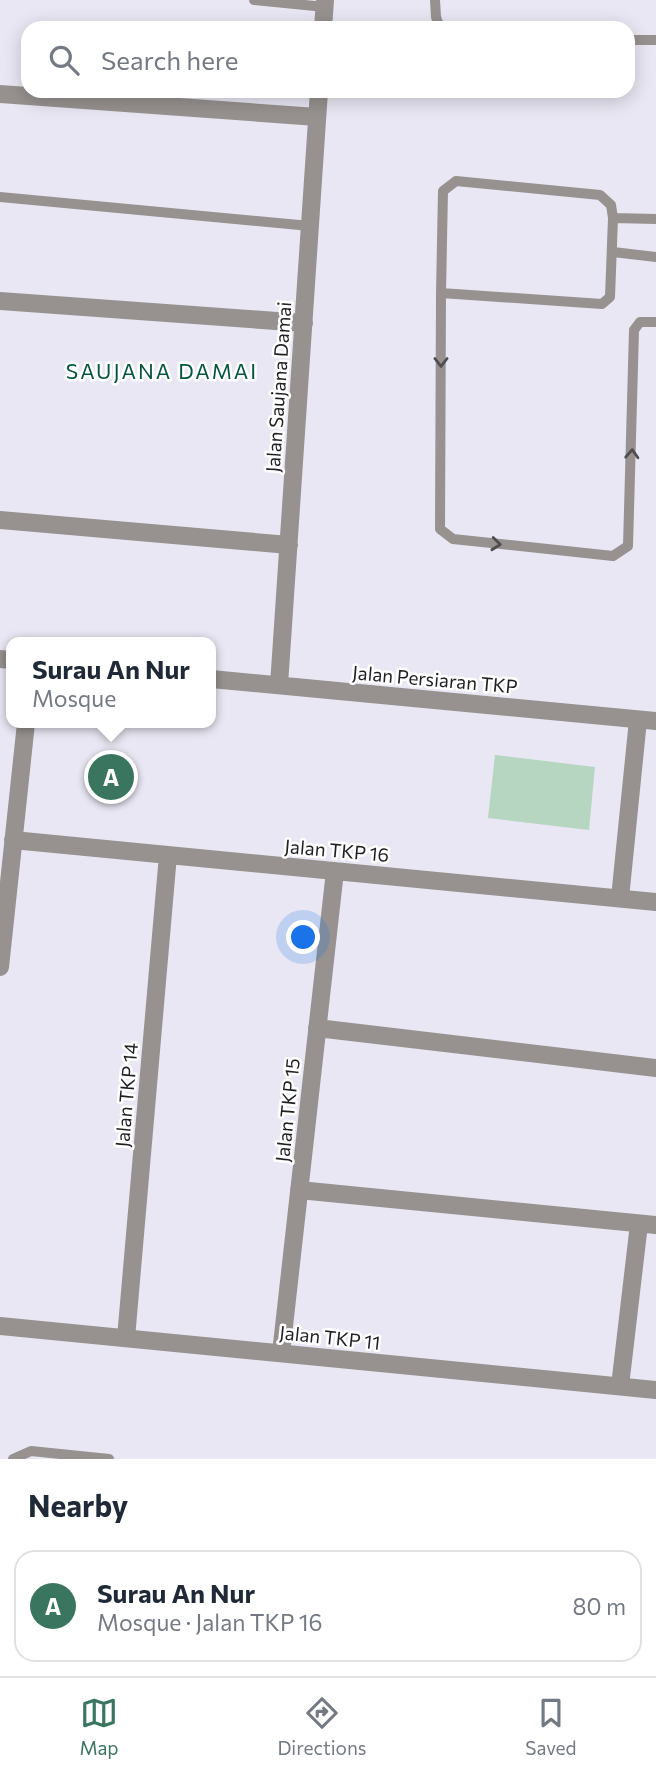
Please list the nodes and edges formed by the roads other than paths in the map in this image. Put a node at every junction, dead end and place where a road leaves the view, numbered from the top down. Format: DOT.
graph roads {
  1 [pos="254,0"];
  2 [pos="435,0"];
  3 [pos="325,3"];
  4 [pos="324,21"];
  5 [pos="437,21"];
  6 [pos="635,40"];
  7 [pos="656,40"];
  8 [pos="0,94"];
  9 [pos="21,96"];
  10 [pos="55,98"];
  11 [pos="318,98"];
  12 [pos="317,117"];
  13 [pos="0,197"];
  14 [pos="613,218"];
  15 [pos="656,219"];
  16 [pos="310,226"];
  17 [pos="613,252"];
  18 [pos="656,257"];
  19 [pos="441,293"];
  20 [pos="0,301"];
  21 [pos="656,322"];
  22 [pos="304,323"];
  23 [pos="0,520"];
  24 [pos="289,545"];
  25 [pos="216,679"];
  26 [pos="279,685"];
  27 [pos="647,721"];
  28 [pos="25,728"];
  29 [pos="13,841"];
  30 [pos="168,855"];
  31 [pos="335,871"];
  32 [pos="620,898"];
  33 [pos="656,902"];
  34 [pos="0,967"];
  35 [pos="317,1028"];
  36 [pos="656,1068"];
  37 [pos="299,1190"];
  38 [pos="647,1224"];
  39 [pos="0,1326"];
  40 [pos="126,1338"];
  41 [pos="281,1353"];
  42 [pos="620,1386"];
  43 [pos="656,1390"];
  44 [pos="13,1459"];
  45 [pos="109,1459"];
  1 -- 3 [label="lane"];
  2 -- 5 [label="lane"];
  3 -- 4 [label="street"];
  6 -- 7 [label="lane"];
  8 -- 9 [label="street"];
  10 -- 12 [label="street"];
  11 -- 12 [label="street, Jalan Saujana Damai"];
  12 -- 16 [label="street, Jalan Saujana Damai"];
  13 -- 16 [label="lane"];
  14 -- 15 [label="lane"];
  14 -- 17 [label="lane"];
  14 -- 19 [label="lane"];
  16 -- 22 [label="street, Jalan Saujana Damai"];
  17 -- 18 [label="lane"];
  17 -- 19 [label="lane"];
  19 -- 21 [label="lane, one-way"];
  20 -- 22 [label="street"];
  22 -- 24 [label="street, Jalan Saujana Damai"];
  23 -- 24 [label="street"];
  24 -- 26 [label="street, Jalan Saujana Damai"];
  25 -- 26 [label="street, Jalan Persiaran TKP"];
  26 -- 27 [label="street, Jalan Persiaran TKP"];
  27 -- 32 [label="street"];
  28 -- 29 [label="street"];
  29 -- 30 [label="street, Jalan TKP 16"];
  29 -- 34 [label="street"];
  30 -- 31 [label="street, Jalan TKP 16"];
  30 -- 40 [label="street, Jalan TKP 14"];
  31 -- 32 [label="street, Jalan TKP 16"];
  31 -- 35 [label="street, Jalan TKP 15"];
  32 -- 33 [label="street, Jalan TKP 16"];
  35 -- 36 [label="street"];
  35 -- 37 [label="street, Jalan TKP 15"];
  37 -- 38 [label="street"];
  37 -- 41 [label="street, Jalan TKP 15"];
  38 -- 42 [label="street"];
  39 -- 40 [label="street, Jalan TKP 11"];
  40 -- 41 [label="street, Jalan TKP 11"];
  41 -- 42 [label="street, Jalan TKP 11"];
  42 -- 43 [label="street, Jalan TKP 11"];
  44 -- 45 [label="lane"];
}
